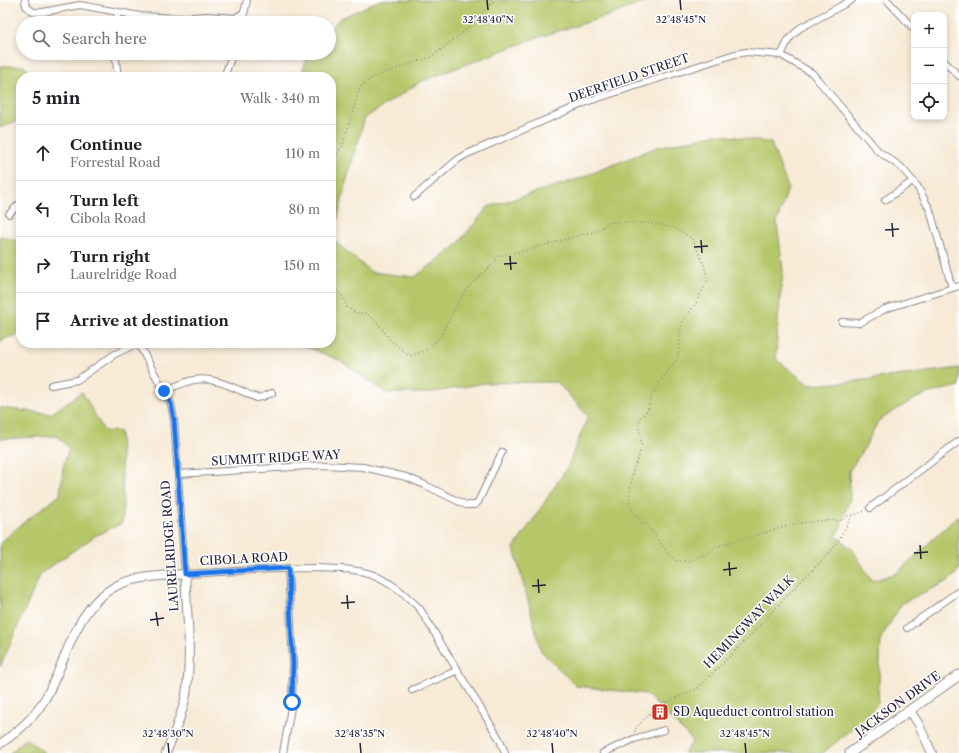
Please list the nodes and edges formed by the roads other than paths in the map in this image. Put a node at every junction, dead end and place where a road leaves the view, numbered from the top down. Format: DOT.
graph roads {
  1 [pos="25,0"];
  2 [pos="247,0"];
  3 [pos="852,0"];
  4 [pos="887,0"];
  5 [pos="245,10"];
  6 [pos="118,13"];
  7 [pos="117,16"];
  8 [pos="140,16"];
  9 [pos="239,16"];
  10 [pos="244,16"];
  11 [pos="911,26"];
  12 [pos="781,55"];
  13 [pos="115,60"];
  14 [pos="230,60"];
  15 [pos="947,64"];
  16 [pos="117,72"];
  17 [pos="226,72"];
  18 [pos="959,76"];
  19 [pos="913,181"];
  20 [pos="414,197"];
  21 [pos="885,200"];
  22 [pos="16,207"];
  23 [pos="9,214"];
  24 [pos="956,287"];
  25 [pos="842,322"];
  26 [pos="128,348"];
  27 [pos="141,348"];
  28 [pos="51,386"];
  29 [pos="164,391"];
  30 [pos="272,393"];
  31 [pos="959,441"];
  32 [pos="502,452"];
  33 [pos="178,474"];
  34 [pos="870,508"];
  35 [pos="288,568"];
  36 [pos="185,574"];
  37 [pos="959,591"];
  38 [pos="907,628"];
  39 [pos="458,670"];
  40 [pos="959,675"];
  41 [pos="412,690"];
  42 [pos="910,711"];
  43 [pos="664,730"];
  44 [pos="0,744"];
  45 [pos="166,753"];
  46 [pos="283,753"];
  47 [pos="505,753"];
  48 [pos="603,753"];
  49 [pos="850,753"];
  50 [pos="932,753"];
  1 -- 6 [label="street"];
  2 -- 5 [label="street"];
  3 -- 12 [label="street"];
  4 -- 11 [label="street"];
  5 -- 9 [label="street"];
  5 -- 10 [label="street"];
  6 -- 7 [label="street"];
  6 -- 8 [label="street"];
  12 -- 19 [label="street"];
  12 -- 20 [label="street, DEERFIELD STREET"];
  13 -- 16 [label="street"];
  14 -- 17 [label="street"];
  15 -- 18 [label="street"];
  19 -- 21 [label="street"];
  19 -- 24 [label="street"];
  22 -- 23 [label="street"];
  24 -- 25 [label="street"];
  26 -- 28 [label="street"];
  27 -- 29 [label="street, LAURELRIDGE ROAD"];
  29 -- 30 [label="street"];
  29 -- 33 [label="street, LAURELRIDGE ROAD"];
  31 -- 34 [label="street"];
  32 -- 33 [label="street, SUMMIT RIDGE WAY"];
  33 -- 36 [label="street, LAURELRIDGE ROAD"];
  35 -- 36 [label="street, CIBOLA ROAD"];
  35 -- 39 [label="street, CIBOLA ROAD"];
  35 -- 46 [label="street"];
  36 -- 44 [label="street, CIBOLA ROAD"];
  36 -- 45 [label="street, LAURELRIDGE ROAD"];
  37 -- 38 [label="street"];
  39 -- 41 [label="street"];
  39 -- 47 [label="street, CIBOLA ROAD"];
  40 -- 42 [label="main road, JACKSON DRIVE"];
  42 -- 49 [label="main road, JACKSON DRIVE"];
  42 -- 50 [label="street"];
  43 -- 48 [label="street"];
}
